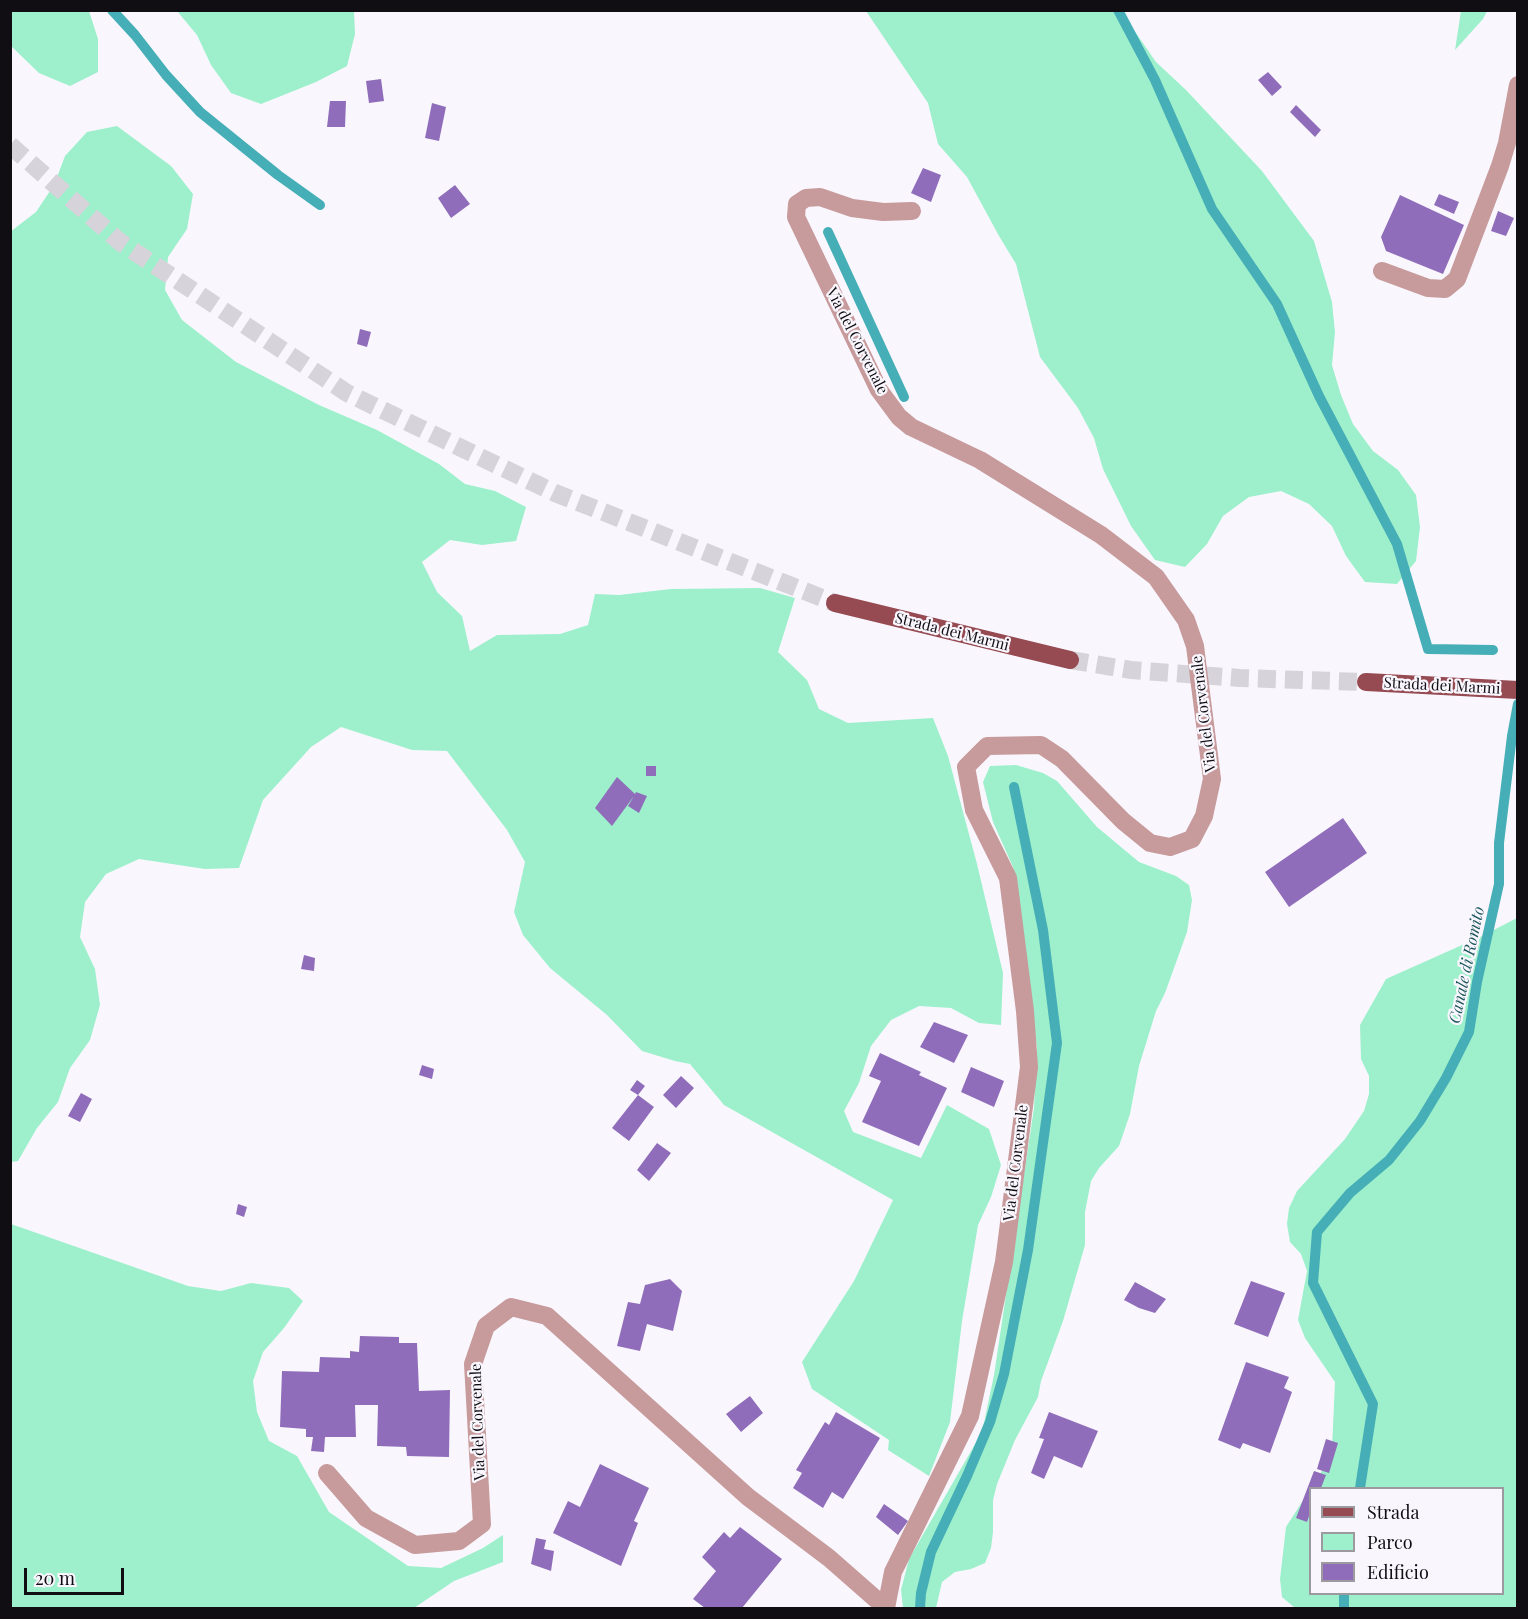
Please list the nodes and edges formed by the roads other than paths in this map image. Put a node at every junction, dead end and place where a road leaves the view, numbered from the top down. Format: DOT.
graph roads {
  1 [pos="1518,85"];
  2 [pos="912,211"];
  3 [pos="1382,271"];
  4 [pos="835,603"];
  5 [pos="1070,660"];
  6 [pos="1366,682"];
  7 [pos="1518,690"];
  8 [pos="327,1473"];
  9 [pos="886,1608"];
  1 -- 3 [label="street"];
  2 -- 9 [label="street, Via del Corvenale"];
  4 -- 5 [label="main road, Strada dei Marmi"];
  6 -- 7 [label="main road, Strada dei Marmi"];
  8 -- 9 [label="street, Via del Corvenale"];
}
